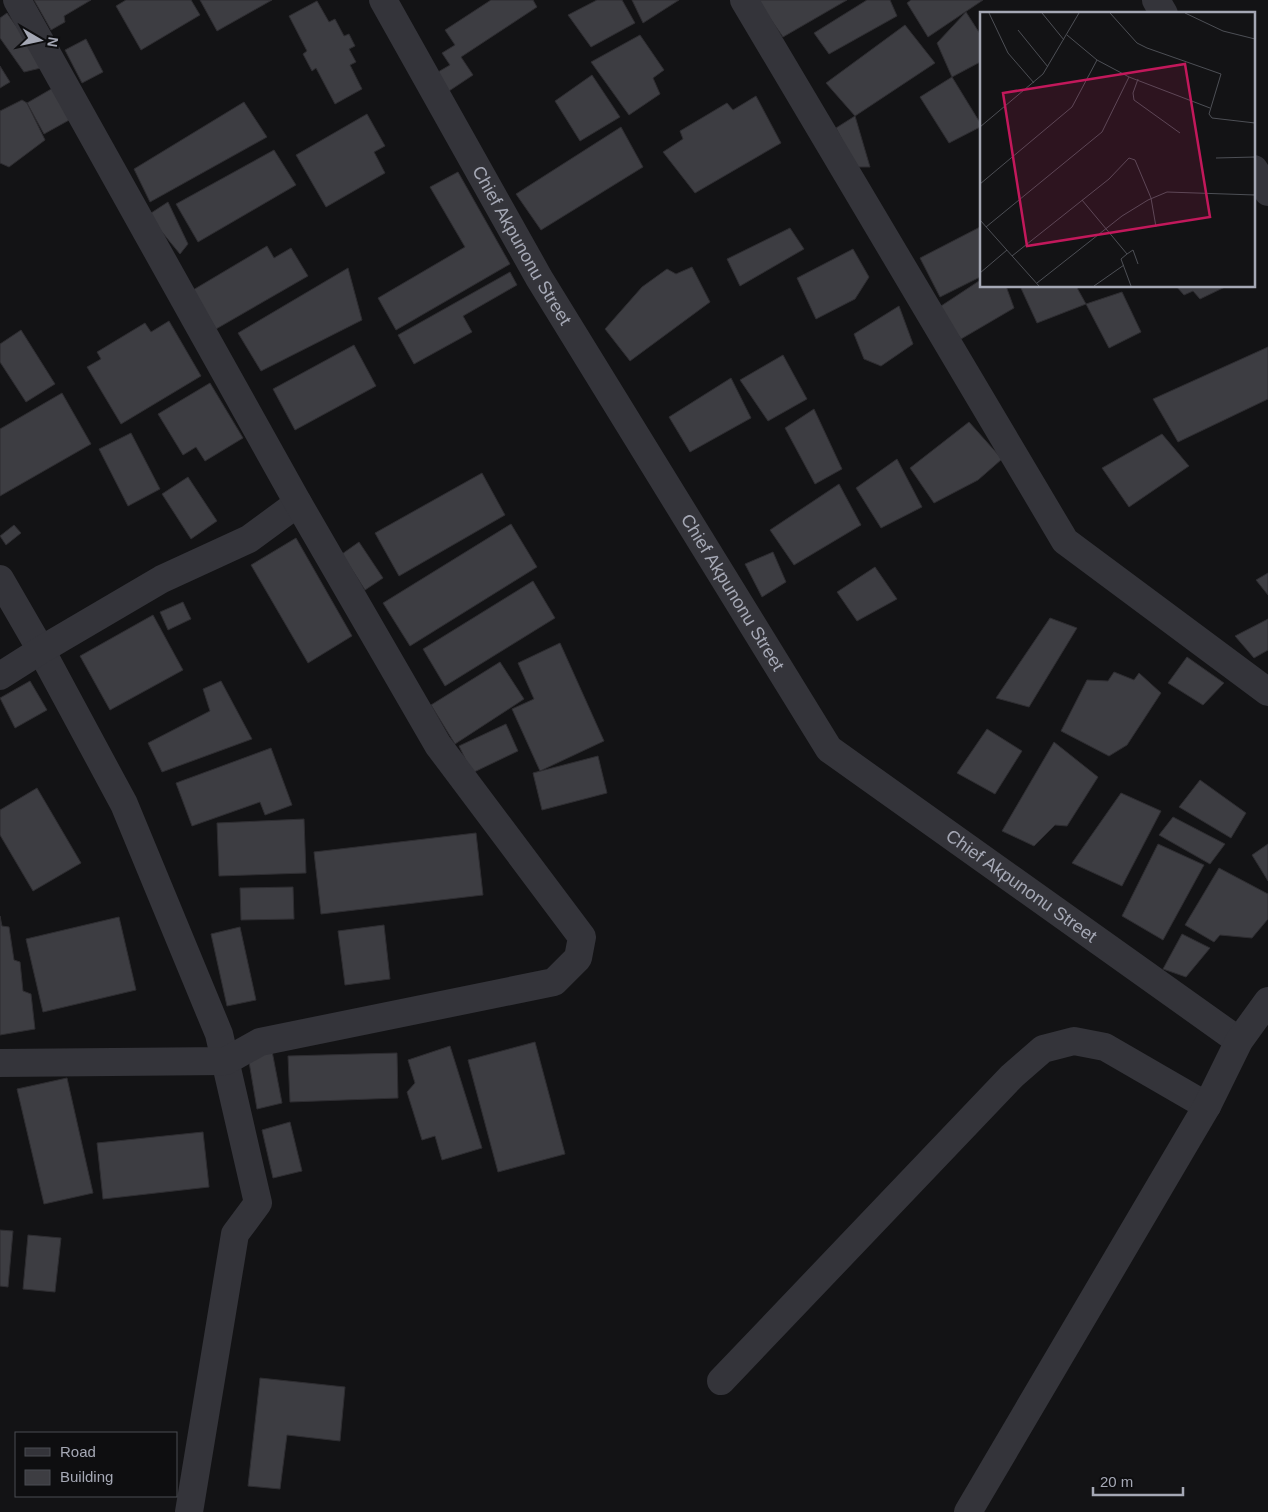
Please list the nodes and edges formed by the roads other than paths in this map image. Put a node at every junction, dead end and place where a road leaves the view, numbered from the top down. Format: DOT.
graph roads {
  1 [pos="17,0"];
  2 [pos="383,0"];
  3 [pos="744,0"];
  4 [pos="1156,0"];
  5 [pos="1163,12"];
  6 [pos="1256,172"];
  7 [pos="1268,192"];
  8 [pos="298,503"];
  9 [pos="0,579"];
  10 [pos="40,650"];
  11 [pos="0,676"];
  12 [pos="1268,692"];
  13 [pos="1268,1001"];
  14 [pos="1239,1041"];
  15 [pos="226,1061"];
  16 [pos="0,1063"];
  17 [pos="1207,1106"];
  18 [pos="721,1381"];
  19 [pos="189,1512"];
  20 [pos="968,1512"];
  1 -- 8 [label="street"];
  2 -- 14 [label="street, Chief Akpunonu Street"];
  3 -- 12 [label="street"];
  4 -- 5 [label="street"];
  6 -- 7 [label="street"];
  8 -- 10 [label="street"];
  8 -- 15 [label="street"];
  9 -- 10 [label="street"];
  10 -- 11 [label="street"];
  10 -- 15 [label="street"];
  13 -- 14 [label="street"];
  14 -- 17 [label="street"];
  15 -- 16 [label="street"];
  15 -- 19 [label="street"];
  17 -- 18 [label="street"];
  17 -- 20 [label="street"];
}
